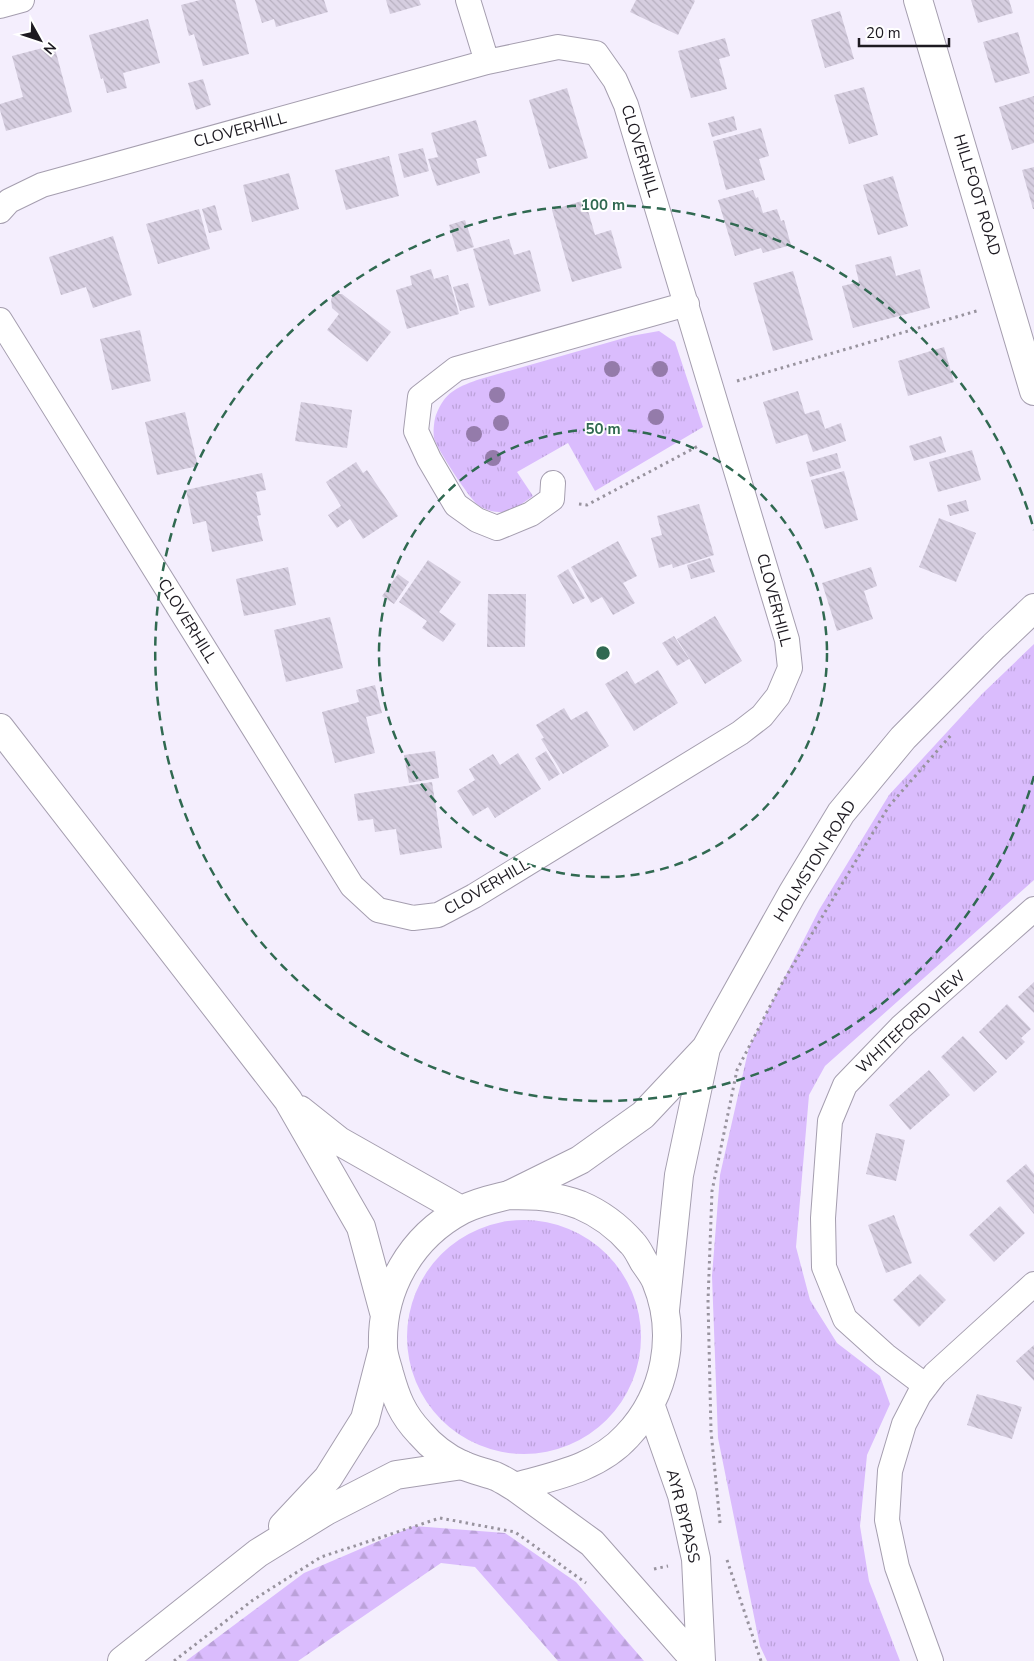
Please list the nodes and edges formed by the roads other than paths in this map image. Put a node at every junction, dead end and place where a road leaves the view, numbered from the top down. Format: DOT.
graph roads {
  1 [pos="22,0"];
  2 [pos="468,0"];
  3 [pos="918,0"];
  4 [pos="0,6"];
  5 [pos="487,62"];
  6 [pos="0,211"];
  7 [pos="686,304"];
  8 [pos="0,320"];
  9 [pos="1034,391"];
  10 [pos="553,491"];
  11 [pos="1034,608"];
  12 [pos="0,728"];
  13 [pos="1034,909"];
  14 [pos="706,1048"];
  15 [pos="288,1100"];
  16 [pos="509,1196"];
  17 [pos="461,1210"];
  18 [pos="1034,1284"];
  19 [pos="665,1310"];
  20 [pos="385,1314"];
  21 [pos="383,1349"];
  22 [pos="926,1386"];
  23 [pos="650,1404"];
  24 [pos="462,1465"];
  25 [pos="515,1487"];
  26 [pos="258,1553"];
  27 [pos="122,1661"];
  28 [pos="696,1661"];
  29 [pos="701,1661"];
  30 [pos="932,1661"];
  1 -- 4 [label="street"];
  2 -- 5 [label="street"];
  3 -- 9 [label="main road, HILLFOOT ROAD"];
  5 -- 6 [label="street, CLOVERHILL"];
  5 -- 7 [label="street, CLOVERHILL"];
  7 -- 8 [label="street, CLOVERHILL"];
  7 -- 10 [label="street"];
  11 -- 14 [label="main road, HOLMSTON ROAD"];
  12 -- 15 [label="main road"];
  13 -- 22 [label="street, WHITEFORD VIEW"];
  14 -- 16 [label="main road"];
  14 -- 19 [label="main road"];
  15 -- 17 [label="main road"];
  15 -- 20 [label="main road"];
  16 -- 17 [label="main road"];
  16 -- 19 [label="main road"];
  17 -- 20 [label="main road"];
  18 -- 22 [label="street"];
  19 -- 23 [label="main road"];
  20 -- 21 [label="main road"];
  21 -- 24 [label="main road"];
  21 -- 26 [label="main road"];
  22 -- 30 [label="street"];
  23 -- 25 [label="main road"];
  23 -- 29 [label="main road, AYR BYPASS"];
  24 -- 25 [label="main road"];
  24 -- 26 [label="main road"];
  25 -- 28 [label="main road"];
  26 -- 27 [label="main road"];
}
